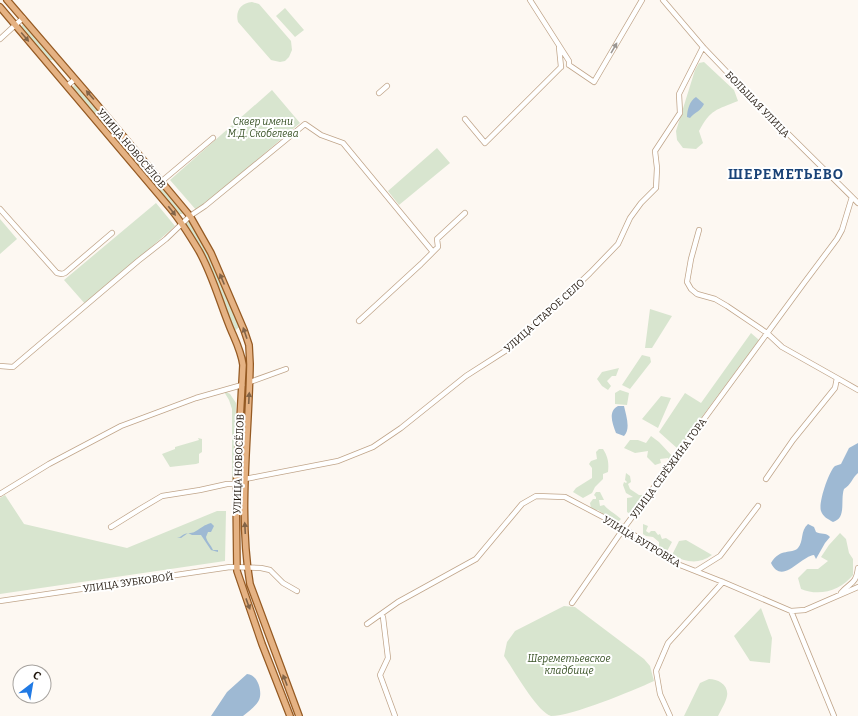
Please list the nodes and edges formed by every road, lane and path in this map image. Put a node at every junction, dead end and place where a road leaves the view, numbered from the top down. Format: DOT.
graph roads {
  1 [pos="7,0"];
  2 [pos="530,0"];
  3 [pos="642,0"];
  4 [pos="663,0"];
  5 [pos="0,7"];
  6 [pos="23,18"];
  7 [pos="16,25"];
  8 [pos="0,39"];
  9 [pos="559,46"];
  10 [pos="703,47"];
  11 [pos="569,65"];
  12 [pos="561,67"];
  13 [pos="75,79"];
  14 [pos="67,86"];
  15 [pos="387,86"];
  16 [pos="379,93"];
  17 [pos="465,119"];
  18 [pos="213,138"];
  19 [pos="162,181"];
  20 [pos="852,197"];
  21 [pos="858,203"];
  22 [pos="0,208"];
  23 [pos="466,213"];
  24 [pos="190,216"];
  25 [pos="182,223"];
  26 [pos="699,230"];
  27 [pos="112,233"];
  28 [pos="433,252"];
  29 [pos="359,321"];
  30 [pos="767,333"];
  31 [pos="0,366"];
  32 [pos="286,369"];
  33 [pos="837,378"];
  34 [pos="250,382"];
  35 [pos="242,384"];
  36 [pos="858,390"];
  37 [pos="246,479"];
  38 [pos="766,479"];
  39 [pos="236,484"];
  40 [pos="0,494"];
  41 [pos="758,506"];
  42 [pos="111,527"];
  43 [pos="624,528"];
  44 [pos="237,567"];
  45 [pos="247,567"];
  46 [pos="858,568"];
  47 [pos="696,571"];
  48 [pos="723,582"];
  49 [pos="858,587"];
  50 [pos="297,591"];
  51 [pos="840,594"];
  52 [pos="0,601"];
  53 [pos="572,604"];
  54 [pos="791,612"];
  55 [pos="383,617"];
  56 [pos="366,624"];
  57 [pos="290,716"];
  58 [pos="299,716"];
  59 [pos="395,716"];
  60 [pos="670,716"];
  61 [pos="834,716"];
  1 -- 6 [label="main road, УЛИЦА НОВОСЁЛОВ"];
  2 -- 9 [label="street"];
  11 -- 3 [label="street, one-way"];
  4 -- 10 [label="street, БОЛЬШАЯ УЛИЦА"];
  5 -- 7 [label="main road, УЛИЦА НОВОСЁЛОВ"];
  6 -- 7 [label="street"];
  6 -- 13 [label="main road, УЛИЦА НОВОСЁЛОВ"];
  7 -- 8 [label="street"];
  7 -- 14 [label="main road, УЛИЦА НОВОСЁЛОВ, one-way"];
  9 -- 11 [label="street"];
  9 -- 12 [label="street"];
  10 -- 20 [label="street, БОЛЬШАЯ УЛИЦА"];
  10 -- 37 [label="street, УЛИЦА СТАРОЕ СЕЛО"];
  11 -- 12 [label="street"];
  12 -- 17 [label="street"];
  13 -- 14 [label="street"];
  19 -- 13 [label="main road, УЛИЦА НОВОСЁЛОВ, one-way"];
  14 -- 25 [label="main road, УЛИЦА НОВОСЁЛОВ, one-way"];
  15 -- 16 [label="street"];
  18 -- 19 [label="street"];
  19 -- 24 [label="main road, УЛИЦА НОВОСЁЛОВ"];
  20 -- 21 [label="street, БОЛЬШАЯ УЛИЦА"];
  20 -- 30 [label="street, УЛИЦА СЕРЁЖИНА ГОРА"];
  22 -- 27 [label="street"];
  23 -- 28 [label="street"];
  24 -- 25 [label="street"];
  24 -- 28 [label="street"];
  34 -- 24 [label="main road, УЛИЦА НОВОСЁЛОВ, one-way"];
  25 -- 31 [label="street"];
  25 -- 35 [label="main road, УЛИЦА НОВОСЁЛОВ"];
  26 -- 30 [label="street"];
  28 -- 29 [label="street"];
  30 -- 33 [label="street"];
  30 -- 43 [label="street, УЛИЦА СЕРЁЖИНА ГОРА"];
  32 -- 34 [label="street"];
  33 -- 36 [label="street"];
  33 -- 38 [label="street"];
  37 -- 34 [label="main road, УЛИЦА НОВОСЁЛОВ, one-way"];
  35 -- 39 [label="main road, УЛИЦА НОВОСЁЛОВ"];
  35 -- 40 [label="street"];
  45 -- 37 [label="main road, УЛИЦА НОВОСЁЛОВ, one-way"];
  39 -- 42 [label="street"];
  39 -- 44 [label="main road, УЛИЦА НОВОСЁЛОВ"];
  41 -- 47 [label="street"];
  43 -- 47 [label="street, УЛИЦА БУГРОВКА"];
  43 -- 53 [label="street, УЛИЦА СЕРЁЖИНА ГОРА"];
  43 -- 56 [label="street, УЛИЦА БУГРОВКА"];
  44 -- 45 [label="street, УЛИЦА ЗУБКОВОЙ"];
  44 -- 52 [label="street, УЛИЦА ЗУБКОВОЙ"];
  44 -- 57 [label="main road, УЛИЦА НОВОСЁЛОВ, one-way"];
  45 -- 50 [label="street, УЛИЦА ЗУБКОВОЙ"];
  58 -- 45 [label="main road, УЛИЦА НОВОСЁЛОВ, one-way"];
  46 -- 51 [label="street"];
  47 -- 48 [label="street, УЛИЦА БУГРОВКА"];
  48 -- 54 [label="street, УЛИЦА БУГРОВКА"];
  48 -- 60 [label="street"];
  49 -- 51 [label="street"];
  51 -- 54 [label="street"];
  54 -- 61 [label="street"];
  55 -- 59 [label="street"];
}
